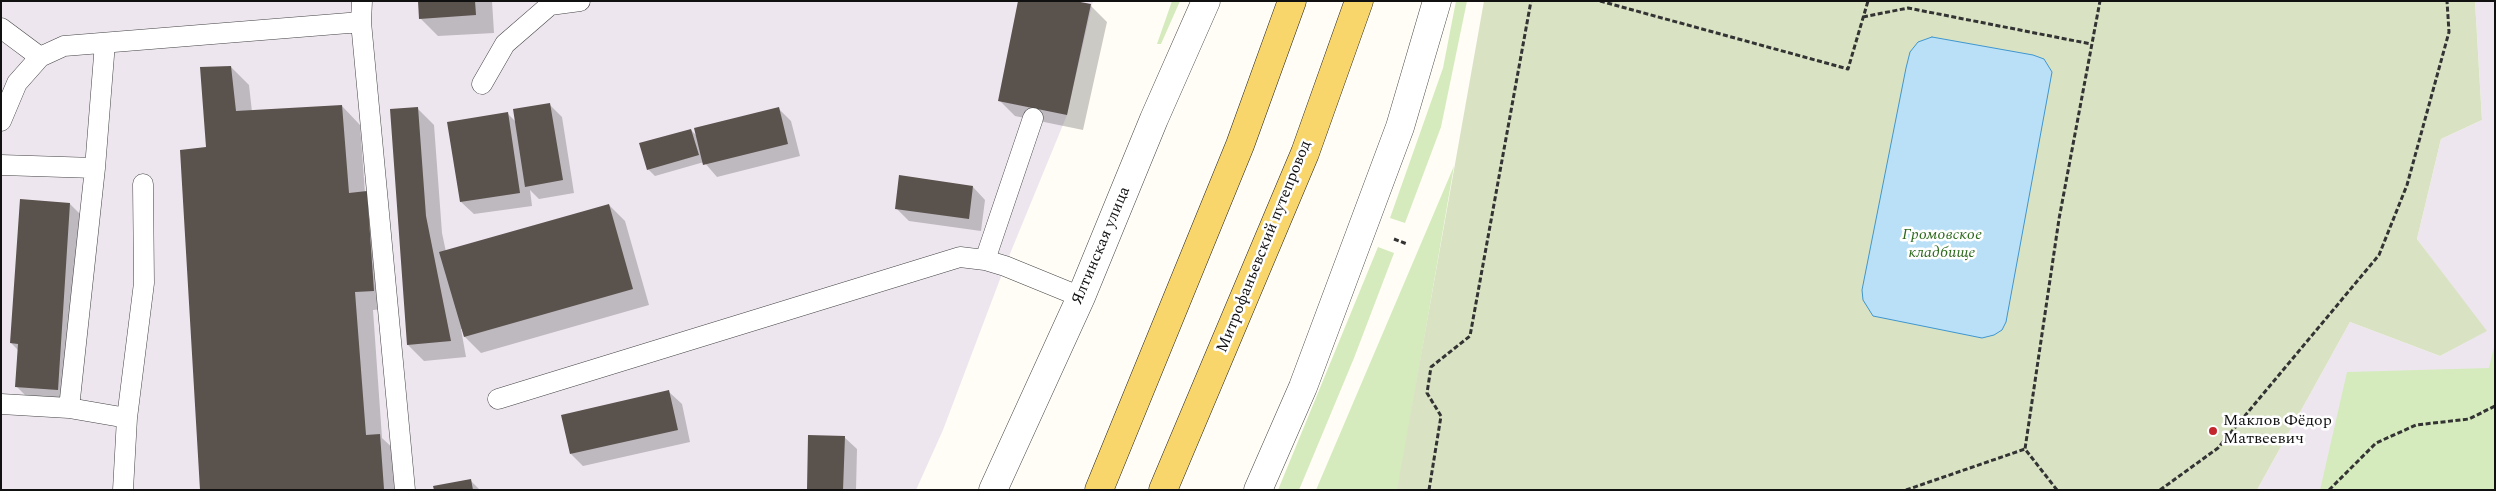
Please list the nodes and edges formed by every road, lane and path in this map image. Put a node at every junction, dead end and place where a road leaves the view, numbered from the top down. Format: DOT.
graph roads {
  1 [pos="362,1"];
  2 [pos="580,1"];
  3 [pos="1206,1"];
  4 [pos="1292,1"];
  5 [pos="1359,1"];
  6 [pos="1437,1"];
  7 [pos="1531,1"];
  8 [pos="1600,1"];
  9 [pos="1868,1"];
  10 [pos="2100,1"];
  11 [pos="2447,1"];
  12 [pos="550,3"];
  13 [pos="1863,17"];
  14 [pos="361,22"];
  15 [pos="1,28"];
  16 [pos="105,43"];
  17 [pos="2091,44"];
  18 [pos="40,57"];
  19 [pos="482,84"];
  20 [pos="1033,118"];
  21 [pos="1,121"];
  22 [pos="1,165"];
  23 [pos="96,168"];
  24 [pos="143,184"];
  25 [pos="985,260"];
  26 [pos="1081,297"];
  27 [pos="498,399"];
  28 [pos="1,404"];
  29 [pos="2495,406"];
  30 [pos="69,408"];
  31 [pos="127,418"];
  32 [pos="2025,449"];
  33 [pos="123,490"];
  34 [pos="405,490"];
  35 [pos="993,490"];
  36 [pos="1099,490"];
  37 [pos="1163,490"];
  38 [pos="1258,490"];
  39 [pos="1429,490"];
  40 [pos="1906,490"];
  41 [pos="2057,490"];
  42 [pos="2160,490"];
  43 [pos="2329,490"];
  1 -- 14 [label="lane"];
  2 -- 12 [label="lane"];
  3 -- 26 [label="street, Ялтинская улица"];
  4 -- 36 [label="main road"];
  5 -- 37 [label="main road, Митрофаньевский путепровод"];
  6 -- 38 [label="street"];
  7 -- 39 [label="path"];
  8 -- 13 [label="path"];
  9 -- 13 [label="path"];
  10 -- 17 [label="path"];
  11 -- 42 [label="path"];
  12 -- 19 [label="lane"];
  13 -- 17 [label="path"];
  14 -- 16 [label="lane"];
  14 -- 34 [label="lane"];
  15 -- 18 [label="lane"];
  16 -- 18 [label="lane"];
  16 -- 23 [label="lane"];
  17 -- 32 [label="path"];
  18 -- 21 [label="lane"];
  20 -- 25 [label="lane"];
  22 -- 23 [label="lane"];
  23 -- 30 [label="lane"];
  24 -- 31 [label="lane"];
  25 -- 26 [label="lane"];
  25 -- 27 [label="lane"];
  26 -- 35 [label="street, Ялтинская улица"];
  28 -- 30 [label="lane"];
  29 -- 43 [label="path"];
  30 -- 31 [label="lane"];
  31 -- 33 [label="lane"];
  32 -- 40 [label="path"];
  32 -- 41 [label="path"];
}
